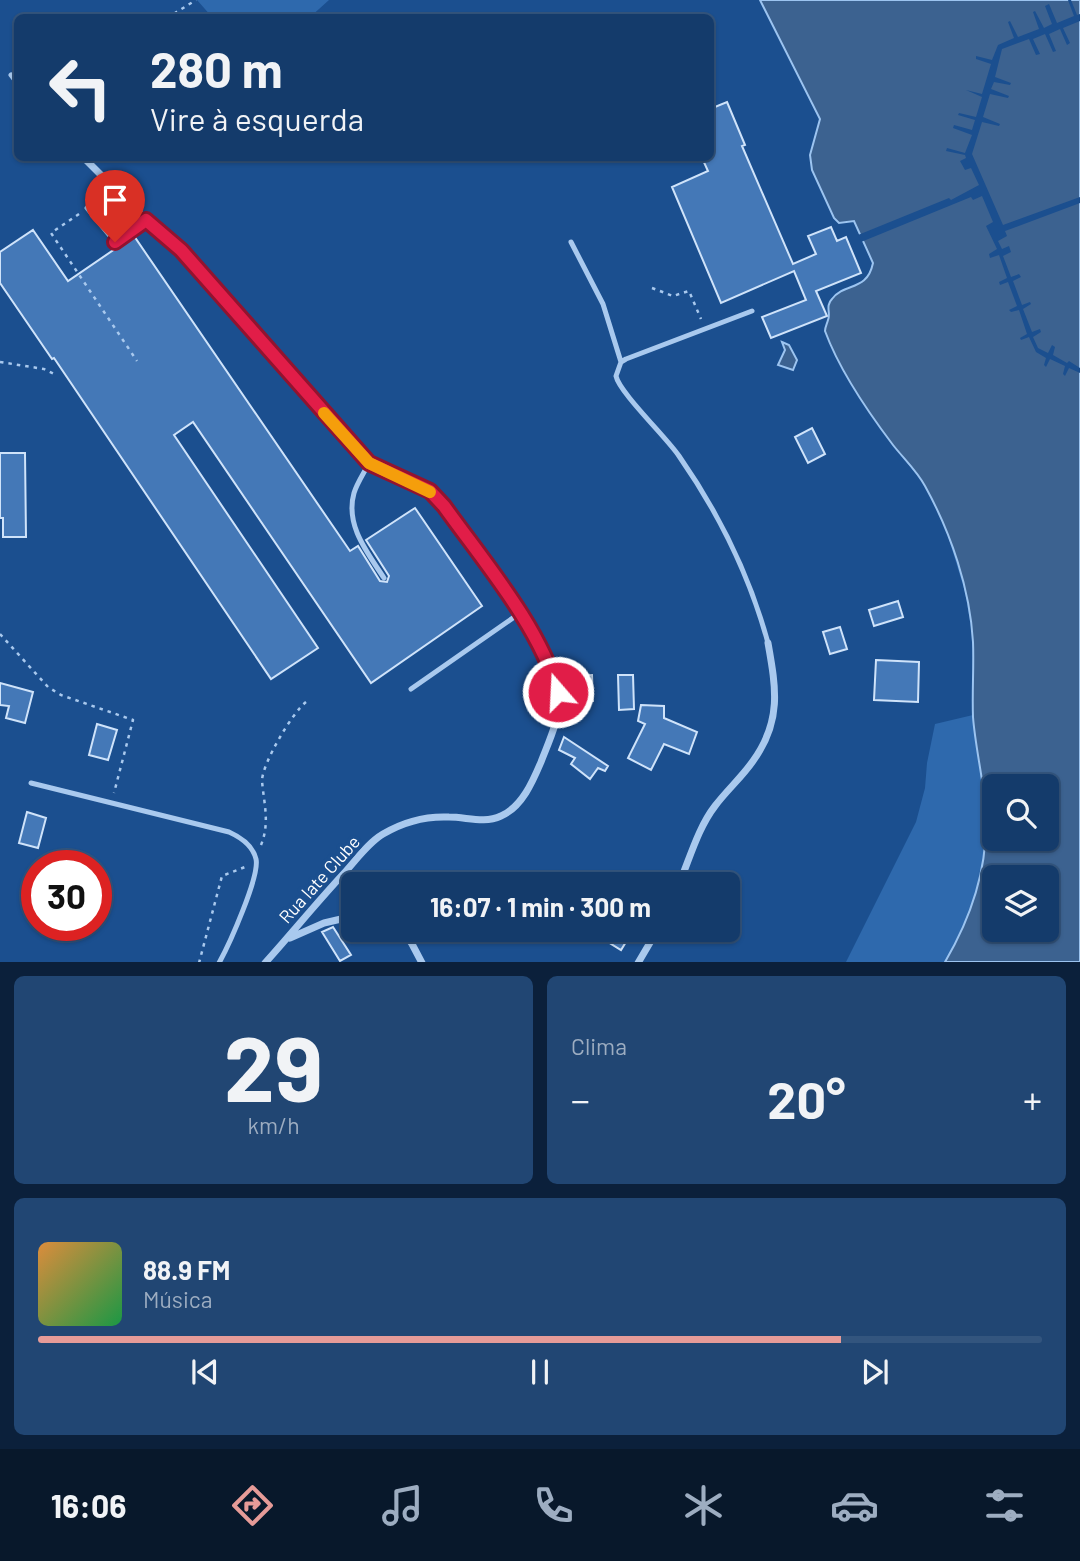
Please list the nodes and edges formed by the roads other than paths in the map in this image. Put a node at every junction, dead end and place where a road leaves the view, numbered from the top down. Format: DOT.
graph roads {
  1 [pos="11,75"];
  2 [pos="14,79"];
  3 [pos="87,161"];
  4 [pos="114,187"];
  5 [pos="146,220"];
  6 [pos="570,242"];
  7 [pos="752,311"];
  8 [pos="621,362"];
  9 [pos="369,463"];
  10 [pos="384,578"];
  11 [pos="520,613"];
  12 [pos="768,643"];
  13 [pos="411,690"];
  14 [pos="31,783"];
  15 [pos="684,872"];
  16 [pos="341,919"];
  17 [pos="286,940"];
  18 [pos="411,942"];
  19 [pos="650,942"];
  20 [pos="219,962"];
  21 [pos="265,962"];
  22 [pos="422,962"];
  23 [pos="638,962"];
  1 -- 2 [label="lane"];
  3 -- 4 [label="street, Rua Iate Clube"];
  4 -- 5 [label="street, Rua Iate Clube"];
  4 -- 5 [label="lane"];
  5 -- 9 [label="street, Rua Iate Clube"];
  6 -- 8 [label="lane"];
  7 -- 8 [label="lane"];
  8 -- 12 [label="lane"];
  9 -- 10 [label="lane"];
  9 -- 11 [label="street, Rua Iate Clube"];
  11 -- 13 [label="lane"];
  11 -- 17 [label="street, Rua Iate Clube"];
  12 -- 15 [label="street"];
  14 -- 20 [label="lane"];
  16 -- 17 [label="street"];
  17 -- 21 [label="street, Rua Iate Clube"];
  18 -- 22 [label="street"];
  19 -- 23 [label="street"];
}
